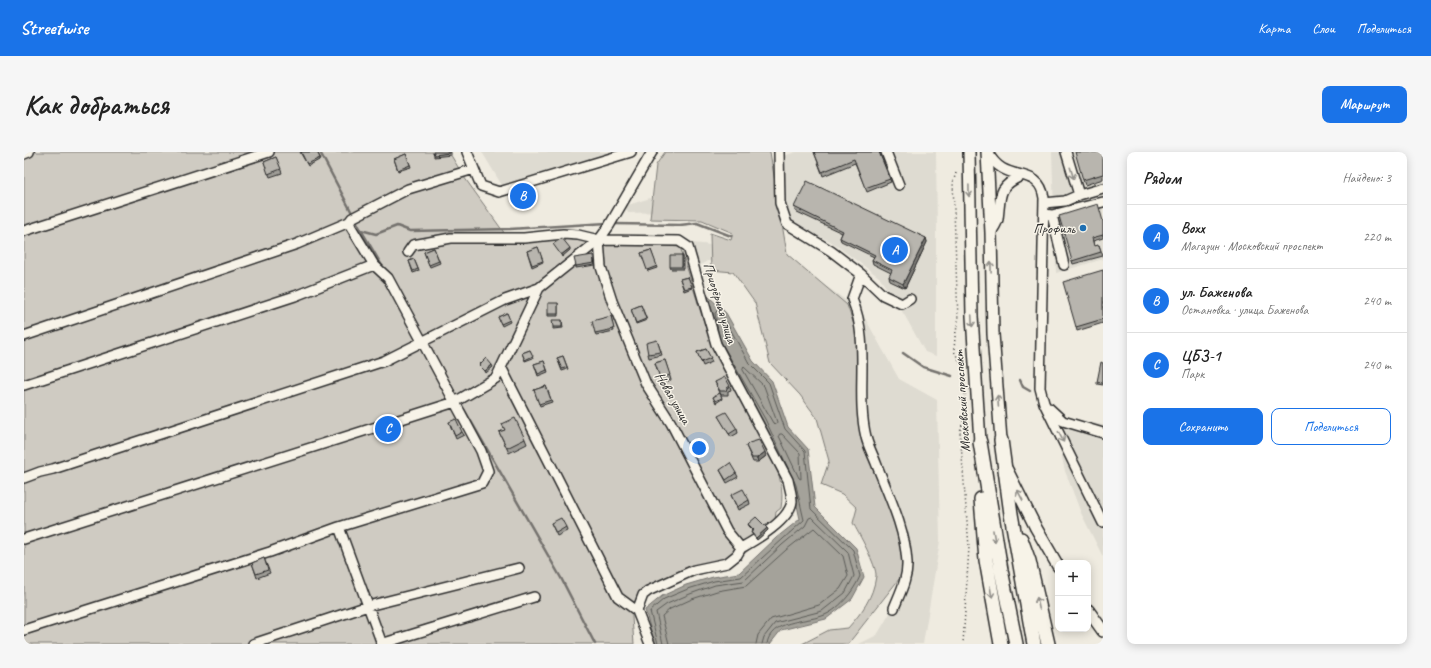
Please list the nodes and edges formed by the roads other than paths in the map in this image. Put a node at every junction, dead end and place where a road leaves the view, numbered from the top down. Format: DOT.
graph roads {
  1 [pos="29,152"];
  2 [pos="269,152"];
  3 [pos="467,152"];
  4 [pos="631,152"];
  5 [pos="652,152"];
  6 [pos="779,152"];
  7 [pos="886,152"];
  8 [pos="969,152"];
  9 [pos="987,152"];
  10 [pos="1066,152"];
  11 [pos="24,154"];
  12 [pos="474,169"];
  13 [pos="1021,176"];
  14 [pos="899,185"];
  15 [pos="1103,188"];
  16 [pos="1079,195"];
  17 [pos="1044,201"];
  18 [pos="1103,202"];
  19 [pos="1048,214"];
  20 [pos="349,222"];
  21 [pos="24,231"];
  22 [pos="991,233"];
  23 [pos="599,240"];
  24 [pos="408,252"];
  25 [pos="374,265"];
  26 [pos="1064,265"];
  27 [pos="861,274"];
  28 [pos="539,288"];
  29 [pos="910,299"];
  30 [pos="24,336"];
  31 [pos="422,342"];
  32 [pos="501,367"];
  33 [pos="24,385"];
  34 [pos="455,402"];
  35 [pos="1044,402"];
  36 [pos="1103,433"];
  37 [pos="1001,440"];
  38 [pos="980,442"];
  39 [pos="1003,462"];
  40 [pos="24,478"];
  41 [pos="1011,514"];
  42 [pos="1103,523"];
  43 [pos="339,527"];
  44 [pos="24,539"];
  45 [pos="741,548"];
  46 [pos="1055,561"];
  47 [pos="519,568"];
  48 [pos="534,597"];
  49 [pos="368,606"];
  50 [pos="894,608"];
  51 [pos="637,611"];
  52 [pos="1091,614"];
  53 [pos="24,630"];
  54 [pos="1103,631"];
  55 [pos="253,644"];
  56 [pos="382,644"];
  57 [pos="650,644"];
  58 [pos="1001,644"];
  59 [pos="1016,644"];
  60 [pos="1034,644"];
  61 [pos="1048,644"];
  1 -- 11 [label="street"];
  2 -- 21 [label="street"];
  3 -- 12 [label="street"];
  4 -- 12 [label="street"];
  5 -- 23 [label="street"];
  6 -- 27 [label="street"];
  7 -- 14 [label="street"];
  8 -- 38 [label="main road, Московский проспект, one-way"];
  9 -- 13 [label="street"];
  9 -- 22 [label="main road"];
  10 -- 16 [label="street, one-way"];
  12 -- 20 [label="street"];
  13 -- 17 [label="street"];
  13 -- 22 [label="street"];
  15 -- 16 [label="street"];
  16 -- 17 [label="street"];
  17 -- 19 [label="street"];
  18 -- 19 [label="street"];
  19 -- 26 [label="street"];
  19 -- 35 [label="street"];
  20 -- 25 [label="street"];
  20 -- 30 [label="street"];
  37 -- 22 [label="main road, one-way"];
  23 -- 24 [label="street, Приозёрная улица"];
  23 -- 28 [label="street"];
  23 -- 45 [label="street, Новая улица"];
  23 -- 45 [label="street, Приозёрная улица"];
  25 -- 31 [label="street"];
  25 -- 33 [label="street"];
  27 -- 29 [label="street"];
  27 -- 50 [label="street"];
  28 -- 31 [label="street"];
  28 -- 32 [label="street"];
  31 -- 34 [label="street"];
  31 -- 40 [label="street"];
  32 -- 34 [label="street"];
  32 -- 51 [label="street"];
  34 -- 43 [label="street"];
  34 -- 44 [label="street"];
  35 -- 36 [label="street"];
  35 -- 42 [label="street, one-way"];
  37 -- 39 [label="highway"];
  38 -- 58 [label="highway, one-way"];
  38 -- 59 [label="highway, Московский проспект, one-way"];
  39 -- 41 [label="highway"];
  46 -- 39 [label="main road, one-way"];
  41 -- 60 [label="highway"];
  61 -- 41 [label="highway, one-way"];
  43 -- 49 [label="street"];
  43 -- 53 [label="street"];
  45 -- 51 [label="street"];
  47 -- 49 [label="street"];
  48 -- 56 [label="street"];
  49 -- 55 [label="street"];
  49 -- 56 [label="street"];
  51 -- 57 [label="street"];
  52 -- 54 [label="main road"];
}
